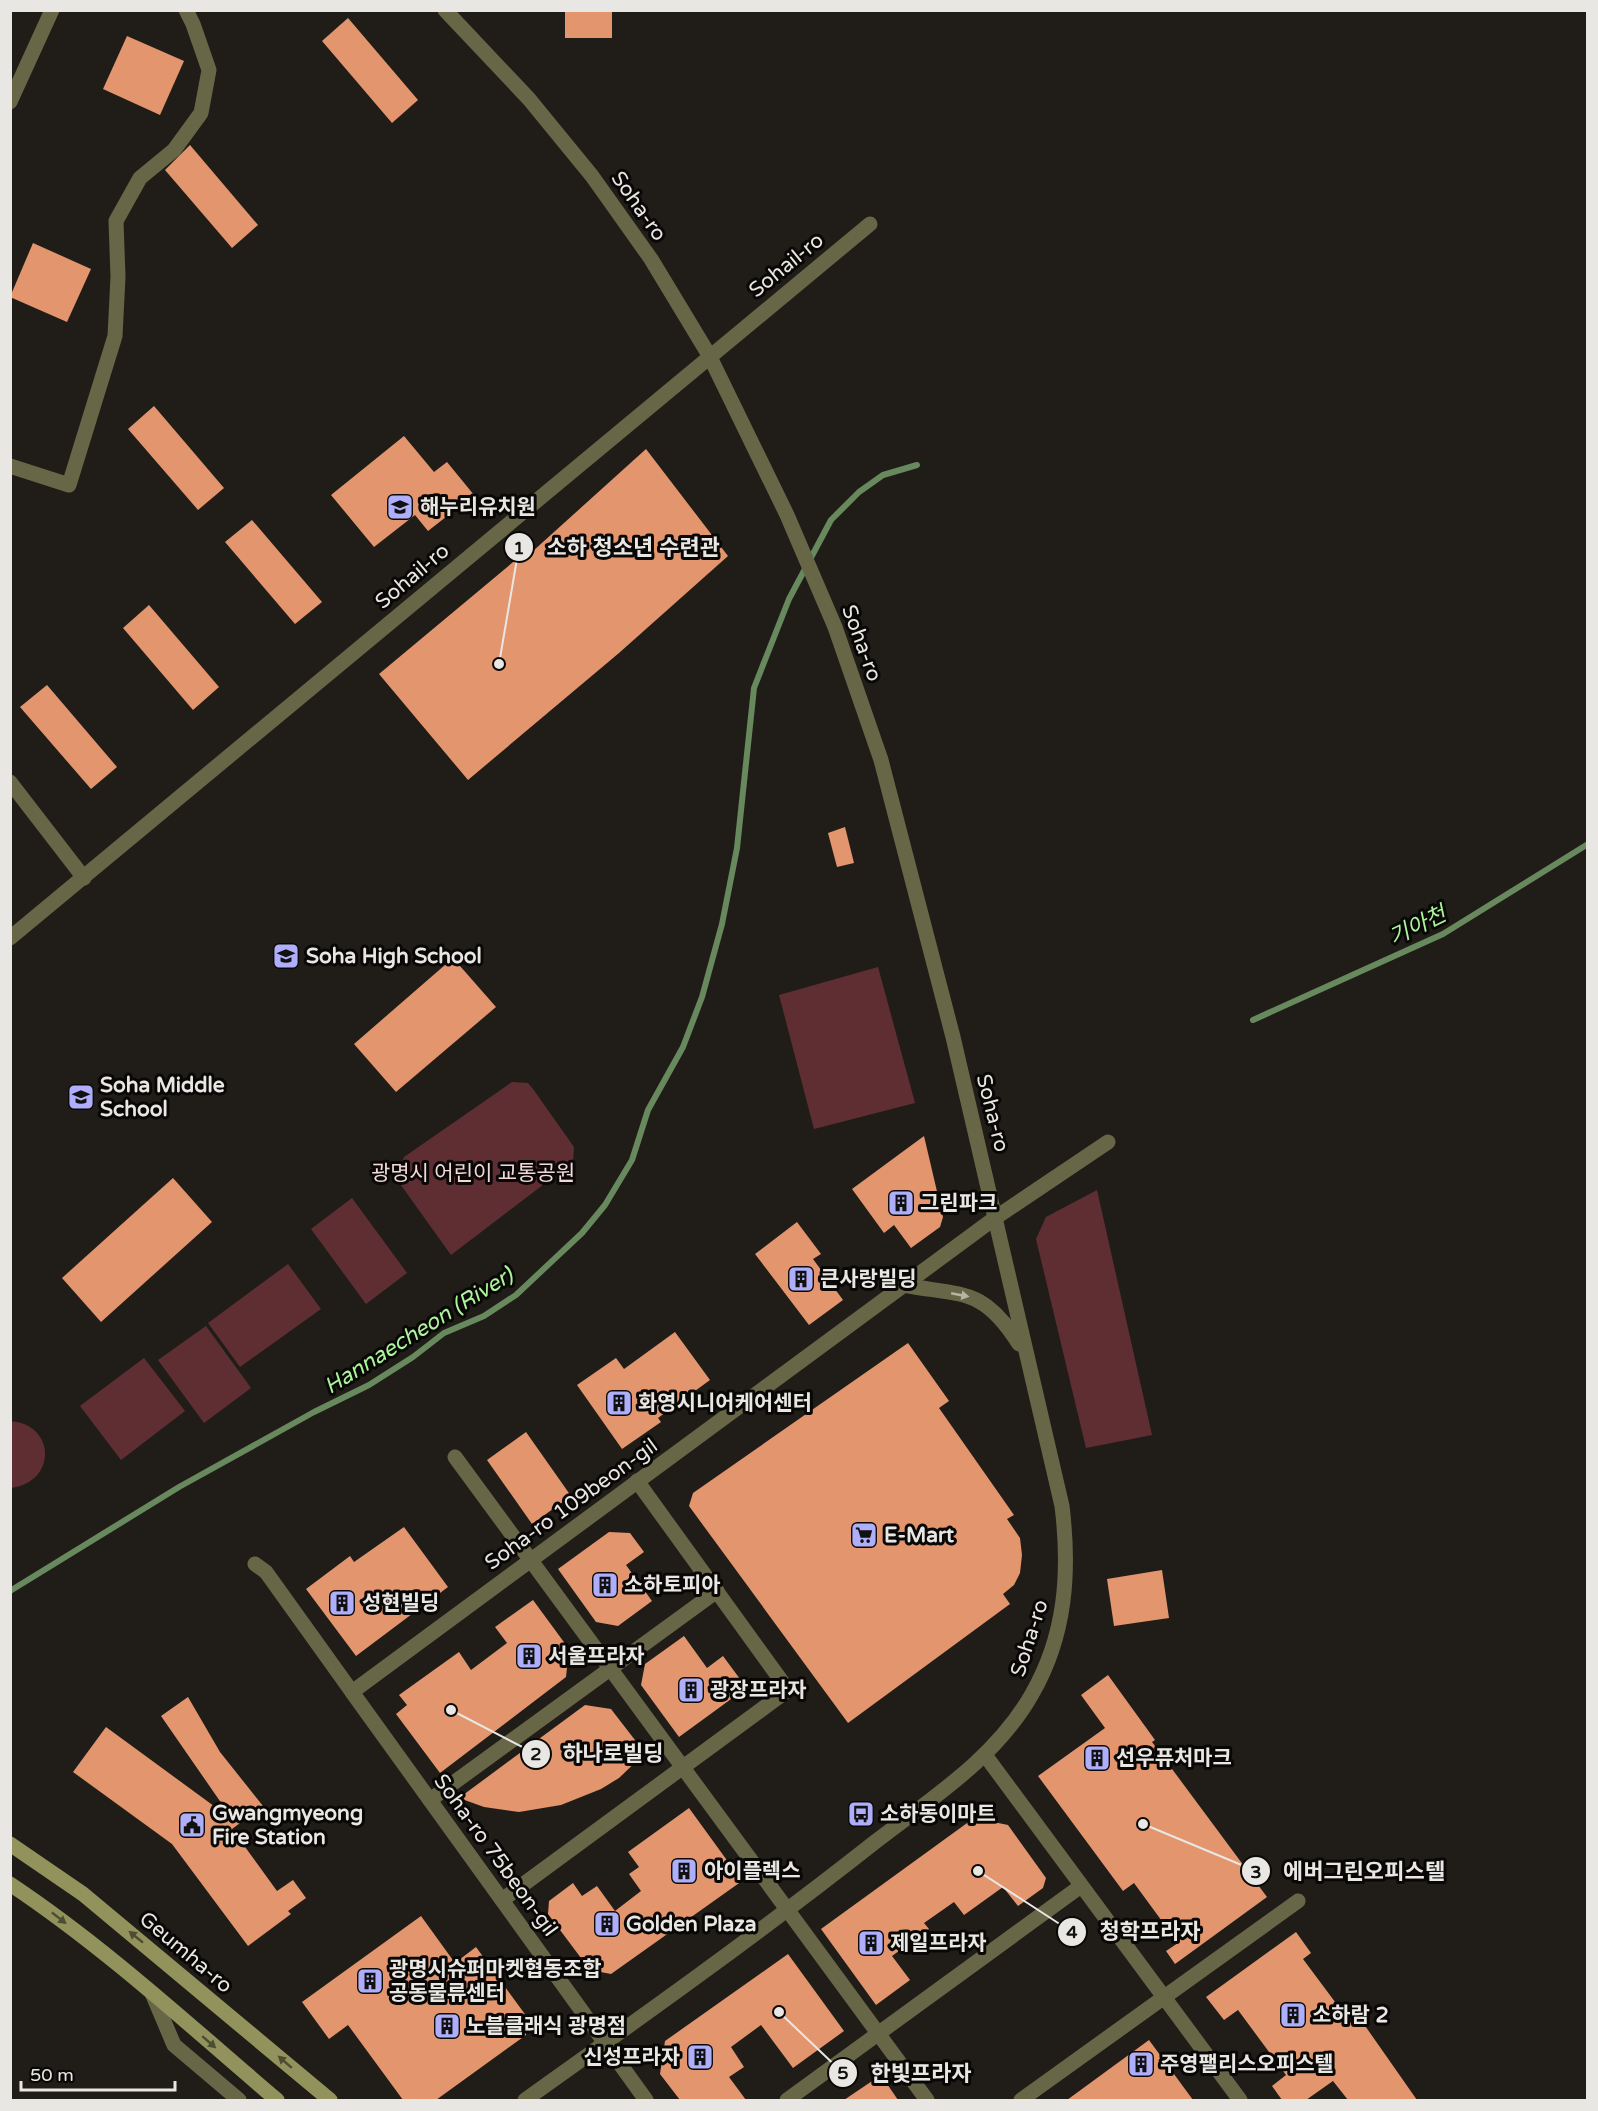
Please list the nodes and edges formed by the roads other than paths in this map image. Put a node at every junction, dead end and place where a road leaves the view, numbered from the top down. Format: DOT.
graph roads {
  1 [pos="52,10"];
  2 [pos="186,10"];
  3 [pos="445,10"];
  4 [pos="10,102"];
  5 [pos="870,224"];
  6 [pos="709,355"];
  7 [pos="10,466"];
  8 [pos="10,782"];
  9 [pos="84,878"];
  10 [pos="10,938"];
  11 [pos="1108,1142"];
  12 [pos="995,1218"];
  13 [pos="903,1286"];
  14 [pos="1025,1353"];
  15 [pos="455,1457"];
  16 [pos="637,1481"];
  17 [pos="531,1560"];
  18 [pos="255,1564"];
  19 [pos="717,1591"];
  20 [pos="610,1669"];
  21 [pos="352,1692"];
  22 [pos="985,1755"];
  23 [pos="682,1767"];
  24 [pos="430,1800"];
  25 [pos="10,1844"];
  26 [pos="10,1884"];
  27 [pos="1082,1886"];
  28 [pos="502,1900"];
  29 [pos="1298,1901"];
  30 [pos="787,1911"];
  31 [pos="152,1993"];
  32 [pos="1164,1998"];
  33 [pos="878,2034"];
  34 [pos="605,2043"];
  35 [pos="239,2100"];
  36 [pos="277,2100"];
  37 [pos="330,2100"];
  38 [pos="525,2100"];
  39 [pos="646,2100"];
  40 [pos="787,2100"];
  41 [pos="927,2100"];
  42 [pos="1021,2100"];
  43 [pos="1240,2100"];
  1 -- 4 [label="street"];
  2 -- 7 [label="street"];
  3 -- 6 [label="street, Soha-ro"];
  5 -- 6 [label="street, Sohail-ro"];
  6 -- 9 [label="street, Sohail-ro"];
  6 -- 12 [label="street, Soha-ro"];
  8 -- 9 [label="street"];
  9 -- 10 [label="street, Sohail-ro"];
  11 -- 12 [label="street, Soha-ro 109beon-gil"];
  12 -- 13 [label="street, Soha-ro 109beon-gil"];
  12 -- 14 [label="street, Soha-ro"];
  13 -- 14 [label="street, one-way"];
  13 -- 16 [label="street, Soha-ro 109beon-gil"];
  14 -- 22 [label="street, Soha-ro"];
  15 -- 17 [label="street"];
  16 -- 17 [label="street, Soha-ro 109beon-gil"];
  16 -- 19 [label="street"];
  17 -- 20 [label="street"];
  17 -- 21 [label="street, Soha-ro 109beon-gil"];
  18 -- 21 [label="street, Soha-ro 75beon-gil"];
  19 -- 20 [label="street"];
  19 -- 23 [label="street"];
  20 -- 23 [label="street"];
  20 -- 24 [label="street"];
  21 -- 24 [label="street, Soha-ro 75beon-gil"];
  22 -- 27 [label="street"];
  22 -- 30 [label="street, Soha-ro"];
  23 -- 28 [label="street"];
  23 -- 30 [label="street"];
  24 -- 28 [label="street, Soha-ro 75beon-gil"];
  37 -- 25 [label="main road, Geumha-ro, one-way"];
  26 -- 31 [label="main road, one-way"];
  27 -- 32 [label="street"];
  27 -- 33 [label="street"];
  28 -- 34 [label="street, Soha-ro 75beon-gil"];
  29 -- 32 [label="street"];
  30 -- 33 [label="street"];
  30 -- 34 [label="street, Soha-ro"];
  31 -- 35 [label="street"];
  31 -- 36 [label="main road, one-way"];
  32 -- 42 [label="street"];
  32 -- 43 [label="street"];
  33 -- 40 [label="street"];
  33 -- 41 [label="street"];
  34 -- 38 [label="street, Soha-ro"];
  34 -- 39 [label="street, Soha-ro 75beon-gil"];
}
